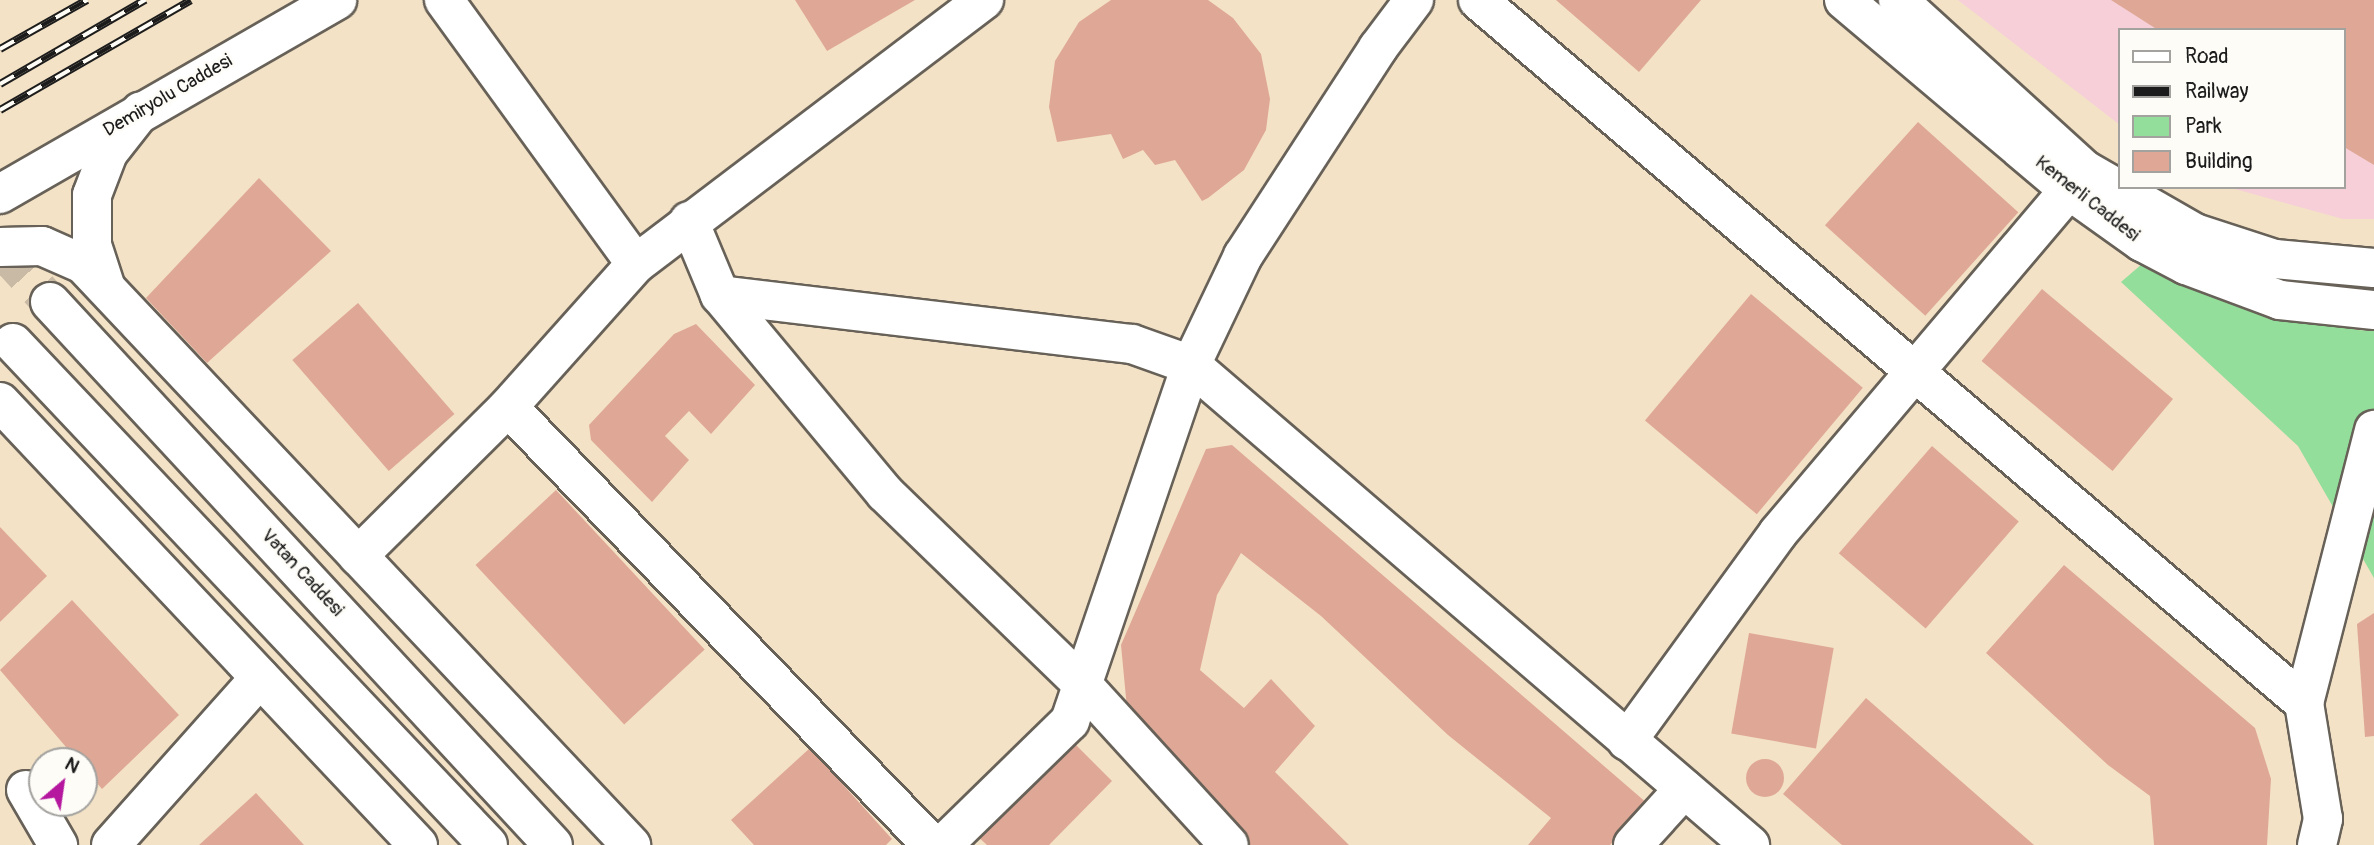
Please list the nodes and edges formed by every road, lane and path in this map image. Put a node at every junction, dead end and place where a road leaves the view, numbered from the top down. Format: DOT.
graph roads {
  1 [pos="337,0"];
  2 [pos="443,0"];
  3 [pos="984,0"];
  4 [pos="1415,0"];
  5 [pos="1478,0"];
  6 [pos="1844,0"];
  7 [pos="1898,0"];
  8 [pos="141,111"];
  9 [pos="2118,189"];
  10 [pos="2118,189"];
  11 [pos="2069,190"];
  12 [pos="0,194"];
  13 [pos="689,221"];
  14 [pos="0,247"];
  15 [pos="636,264"];
  16 [pos="2374,268"];
  17 [pos="106,287"];
  18 [pos="720,295"];
  19 [pos="50,302"];
  20 [pos="2374,310"];
  21 [pos="13,343"];
  22 [pos="1191,365"];
  23 [pos="1914,372"];
  24 [pos="0,402"];
  25 [pos="508,407"];
  26 [pos="2374,430"];
  27 [pos="358,556"];
  28 [pos="261,678"];
  29 [pos="1081,683"];
  30 [pos="2304,703"];
  31 [pos="1627,741"];
  32 [pos="1684,789"];
  33 [pos="26,790"];
  34 [pos="2324,837"];
  35 [pos="58,845"];
  36 [pos="111,845"];
  37 [pos="418,845"];
  38 [pos="488,845"];
  39 [pos="553,845"];
  40 [pos="631,845"];
  41 [pos="932,845"];
  42 [pos="943,845"];
  43 [pos="1229,845"];
  44 [pos="1633,845"];
  45 [pos="1750,845"];
  1 -- 8 [label="street, Demiryolu Caddesi"];
  2 -- 15 [label="street"];
  3 -- 13 [label="street"];
  4 -- 22 [label="street"];
  5 -- 23 [label="street"];
  6 -- 11 [label="street, Kemerli Caddesi"];
  7 -- 10 [label="street, Kemerli Caddesi"];
  8 -- 12 [label="street, Demiryolu Caddesi"];
  8 -- 17 [label="street"];
  9 -- 16 [label="street, Kemerli Caddesi"];
  11 -- 20 [label="street, Kemerli Caddesi"];
  11 -- 23 [label="street"];
  13 -- 15 [label="street"];
  13 -- 18 [label="street"];
  14 -- 17 [label="street"];
  15 -- 25 [label="street"];
  17 -- 27 [label="street"];
  18 -- 22 [label="street"];
  18 -- 29 [label="street"];
  19 -- 39 [label="street, Vatan Caddesi"];
  21 -- 38 [label="street"];
  22 -- 29 [label="street"];
  22 -- 31 [label="street"];
  23 -- 30 [label="street"];
  23 -- 31 [label="street"];
  24 -- 28 [label="street"];
  25 -- 27 [label="street"];
  25 -- 41 [label="street"];
  26 -- 30 [label="street"];
  27 -- 40 [label="street"];
  28 -- 36 [label="street"];
  28 -- 37 [label="street"];
  29 -- 42 [label="street"];
  29 -- 43 [label="street"];
  30 -- 34 [label="street"];
  31 -- 32 [label="street"];
  32 -- 44 [label="street"];
  32 -- 45 [label="street"];
  33 -- 35 [label="street"];
}
